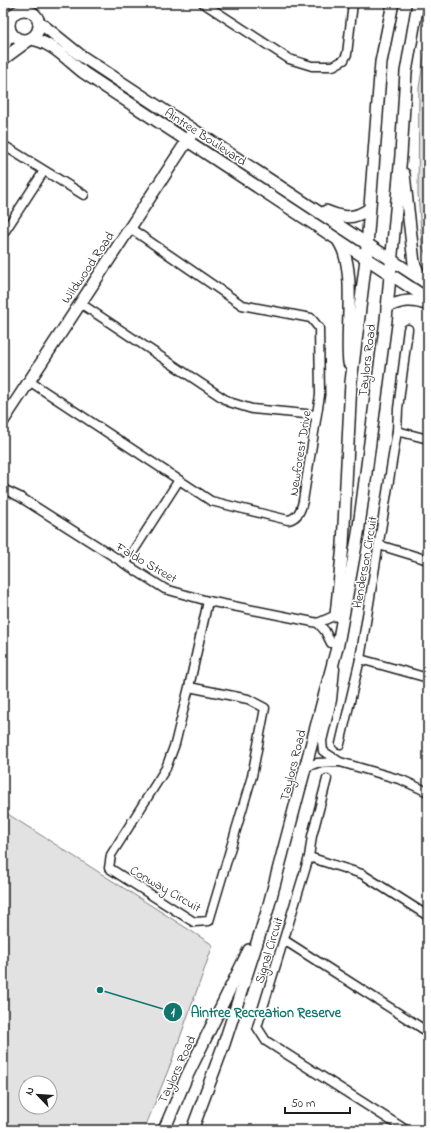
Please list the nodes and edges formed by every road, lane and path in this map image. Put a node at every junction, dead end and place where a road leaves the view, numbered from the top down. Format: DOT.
graph roads {
  1 [pos="36,3"];
  2 [pos="203,3"];
  3 [pos="353,3"];
  4 [pos="393,3"];
  5 [pos="418,3"];
  6 [pos="21,7"];
  7 [pos="38,20"];
  8 [pos="10,32"];
  9 [pos="30,39"];
  10 [pos="3,48"];
  11 [pos="76,52"];
  12 [pos="3,59"];
  13 [pos="69,62"];
  14 [pos="195,130"];
  15 [pos="188,141"];
  16 [pos="3,145"];
  17 [pos="401,156"];
  18 [pos="44,171"];
  19 [pos="84,195"];
  20 [pos="298,198"];
  21 [pos="369,209"];
  22 [pos="130,228"];
  23 [pos="3,234"];
  24 [pos="338,241"];
  25 [pos="367,244"];
  26 [pos="366,259"];
  27 [pos="391,259"];
  28 [pos="390,274"];
  29 [pos="425,282"];
  30 [pos="428,299"];
  31 [pos="80,303"];
  32 [pos="428,305"];
  33 [pos="387,307"];
  34 [pos="408,329"];
  35 [pos="29,381"];
  36 [pos="351,382"];
  37 [pos="316,415"];
  38 [pos="3,421"];
  39 [pos="398,431"];
  40 [pos="428,440"];
  41 [pos="179,480"];
  42 [pos="3,489"];
  43 [pos="379,545"];
  44 [pos="428,560"];
  45 [pos="125,564"];
  46 [pos="208,601"];
  47 [pos="336,615"];
  48 [pos="318,623"];
  49 [pos="335,643"];
  50 [pos="360,659"];
  51 [pos="428,678"];
  52 [pos="189,687"];
  53 [pos="340,744"];
  54 [pos="340,762"];
  55 [pos="306,767"];
  56 [pos="327,779"];
  57 [pos="428,792"];
  58 [pos="309,857"];
  59 [pos="267,912"];
  60 [pos="428,916"];
  61 [pos="284,940"];
  62 [pos="428,1032"];
  63 [pos="164,1130"];
  64 [pos="192,1130"];
  65 [pos="406,1130"];
  1 -- 7 [label="street"];
  2 -- 3 [label="street"];
  4 -- 21 [label="street, Taylors Road"];
  5 -- 17 [label="street, Taylors Road"];
  6 -- 7 [label="street"];
  6 -- 8 [label="street"];
  7 -- 9 [label="street"];
  7 -- 11 [label="street, Aintree Boulevard"];
  8 -- 9 [label="street"];
  8 -- 10 [label="street"];
  9 -- 12 [label="street"];
  9 -- 13 [label="street, Aintree Boulevard"];
  11 -- 13 [label="street"];
  11 -- 14 [label="street, Aintree Boulevard"];
  13 -- 15 [label="street, Aintree Boulevard"];
  14 -- 15 [label="street, Wildwood Road"];
  14 -- 20 [label="street, Aintree Boulevard"];
  15 -- 22 [label="street, Wildwood Road"];
  15 -- 24 [label="street, Aintree Boulevard"];
  16 -- 18 [label="street"];
  17 -- 27 [label="street, Taylors Road"];
  17 -- 29 [label="street"];
  18 -- 19 [label="street"];
  18 -- 23 [label="street"];
  20 -- 21 [label="street"];
  20 -- 25 [label="street, Aintree Boulevard"];
  21 -- 25 [label="street, Taylors Road"];
  22 -- 31 [label="street, Wildwood Road"];
  22 -- 37 [label="street, Newforest Drive"];
  24 -- 26 [label="street, Aintree Boulevard"];
  24 -- 36 [label="street"];
  25 -- 26 [label="street, Taylors Road"];
  25 -- 27 [label="street, Aintree Boulevard"];
  26 -- 28 [label="street, Aintree Boulevard"];
  26 -- 36 [label="street, Taylors Road"];
  27 -- 28 [label="street, Taylors Road"];
  27 -- 29 [label="street, Aintree Boulevard"];
  28 -- 30 [label="street, Aintree Boulevard"];
  28 -- 33 [label="street, Taylors Road"];
  31 -- 35 [label="street, Wildwood Road"];
  31 -- 37 [label="street"];
  32 -- 33 [label="street"];
  33 -- 49 [label="street, Taylors Road"];
  34 -- 39 [label="street, Henderson Circuit"];
  35 -- 38 [label="street, Wildwood Road"];
  35 -- 41 [label="street, Newforest Drive"];
  36 -- 47 [label="street, Taylors Road"];
  37 -- 41 [label="street, Newforest Drive"];
  39 -- 40 [label="street"];
  39 -- 43 [label="street, Henderson Circuit"];
  41 -- 45 [label="street"];
  42 -- 45 [label="street, Faldo Street"];
  43 -- 44 [label="street"];
  43 -- 50 [label="street, Henderson Circuit"];
  45 -- 46 [label="street, Faldo Street"];
  46 -- 48 [label="street, Faldo Street"];
  46 -- 52 [label="street, Conway Circuit"];
  47 -- 48 [label="street"];
  47 -- 49 [label="street, Taylors Road"];
  48 -- 49 [label="street"];
  49 -- 54 [label="street"];
  49 -- 55 [label="street, Taylors Road"];
  50 -- 51 [label="street"];
  50 -- 53 [label="street, Henderson Circuit"];
  52 -- 52 [label="street, Conway Circuit"];
  54 -- 55 [label="street"];
  54 -- 57 [label="street"];
  55 -- 59 [label="street, Taylors Road"];
  56 -- 58 [label="street, Signal Circuit"];
  58 -- 60 [label="street"];
  58 -- 61 [label="street, Signal Circuit"];
  59 -- 63 [label="street, Taylors Road"];
  59 -- 64 [label="street, Taylors Road"];
  61 -- 62 [label="street"];
  61 -- 65 [label="street, Signal Circuit"];
}
